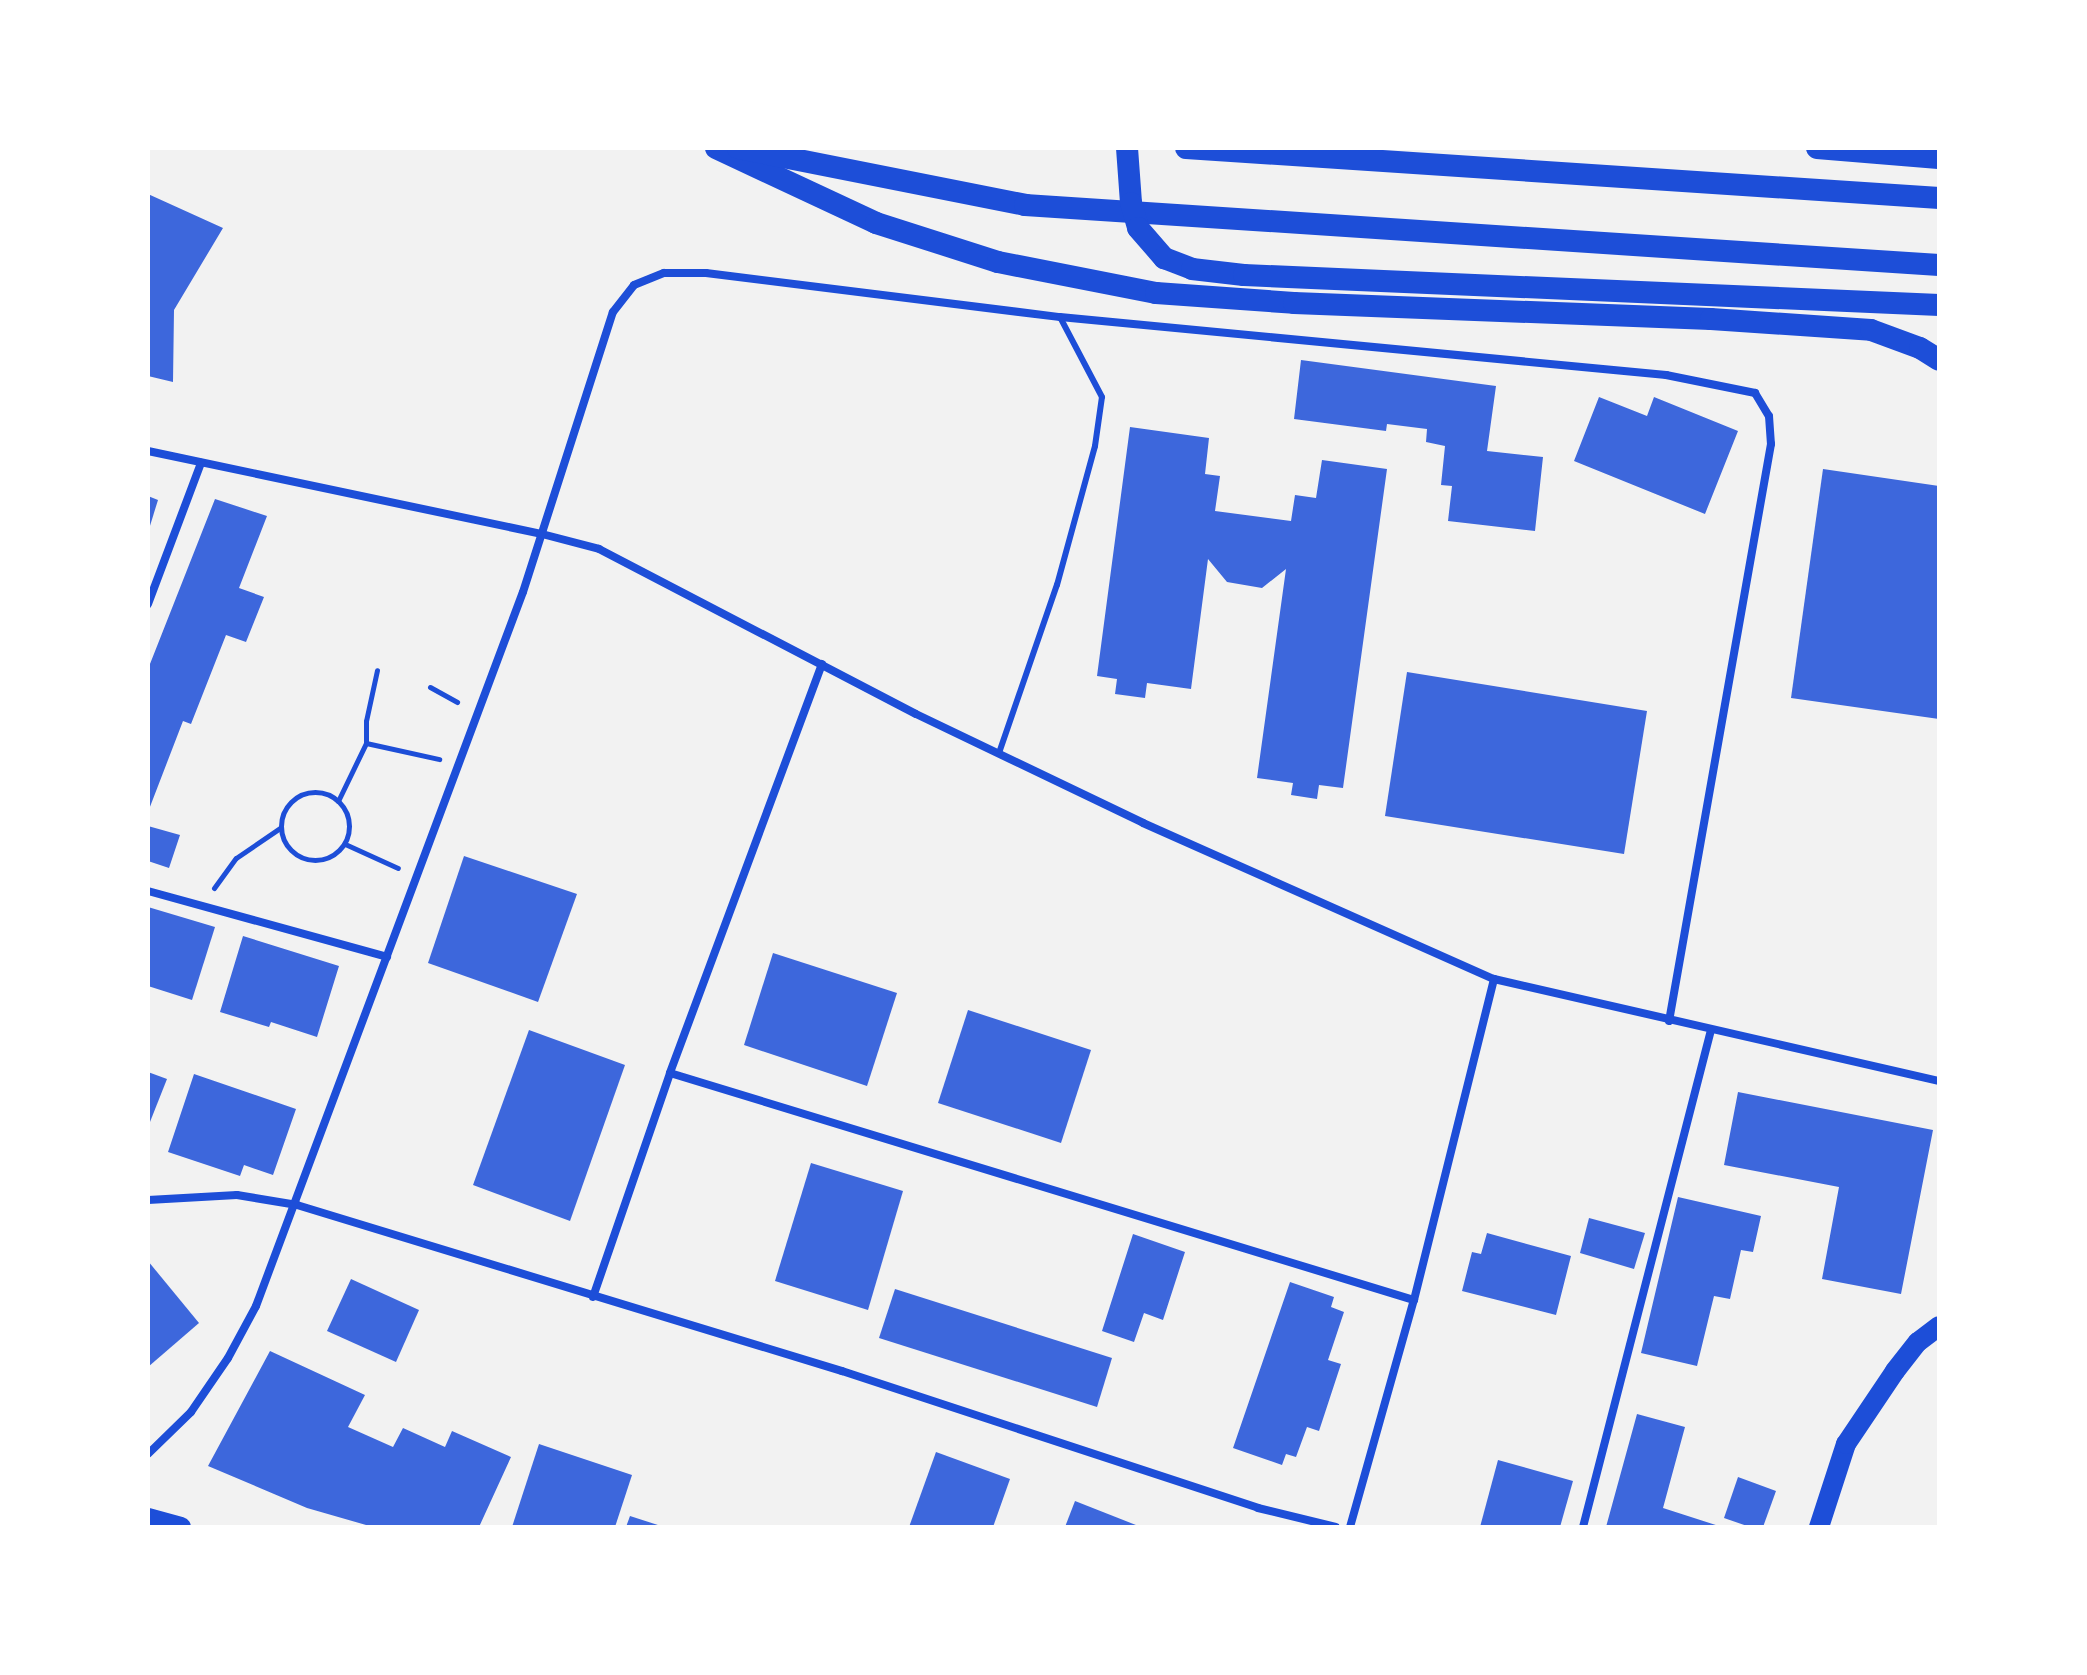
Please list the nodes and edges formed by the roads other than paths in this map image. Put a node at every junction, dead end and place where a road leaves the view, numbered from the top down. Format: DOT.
graph roads {
  1 [pos="716,148"];
  2 [pos="738,148"];
  3 [pos="1127,148"];
  4 [pos="1186,148"];
  5 [pos="1817,148"];
  6 [pos="1937,157"];
  7 [pos="1939,198"];
  8 [pos="1939,265"];
  9 [pos="1939,305"];
  10 [pos="1060,317"];
  11 [pos="1939,360"];
  12 [pos="148,451"];
  13 [pos="201,463"];
  14 [pos="542,534"];
  15 [pos="148,604"];
  16 [pos="822,664"];
  17 [pos="999,753"];
  18 [pos="148,891"];
  19 [pos="387,957"];
  20 [pos="1494,979"];
  21 [pos="1669,1021"];
  22 [pos="1711,1030"];
  23 [pos="670,1073"];
  24 [pos="1939,1081"];
  25 [pos="148,1200"];
  26 [pos="297,1205"];
  27 [pos="593,1297"];
  28 [pos="1414,1300"];
  29 [pos="1939,1326"];
  30 [pos="148,1454"];
  31 [pos="148,1518"];
  32 [pos="181,1527"];
  33 [pos="1336,1527"];
  34 [pos="1350,1527"];
  35 [pos="1583,1527"];
  36 [pos="1819,1527"];
  1 -- 11 [label="highway"];
  2 -- 8 [label="highway"];
  3 -- 9 [label="highway"];
  4 -- 7 [label="highway"];
  5 -- 6 [label="highway"];
  10 -- 14 [label="street"];
  10 -- 17 [label="lane"];
  10 -- 21 [label="street"];
  12 -- 13 [label="street"];
  13 -- 14 [label="street"];
  13 -- 15 [label="street"];
  14 -- 16 [label="street"];
  14 -- 19 [label="street"];
  16 -- 17 [label="street"];
  16 -- 23 [label="street"];
  17 -- 20 [label="street"];
  18 -- 19 [label="street"];
  19 -- 26 [label="street"];
  20 -- 21 [label="street"];
  20 -- 28 [label="street"];
  21 -- 22 [label="street"];
  22 -- 24 [label="street"];
  22 -- 35 [label="street"];
  23 -- 27 [label="street"];
  23 -- 28 [label="street"];
  25 -- 26 [label="street"];
  26 -- 27 [label="street"];
  26 -- 30 [label="street"];
  27 -- 33 [label="street"];
  28 -- 34 [label="street"];
  29 -- 36 [label="main road"];
  31 -- 32 [label="main road"];
}
